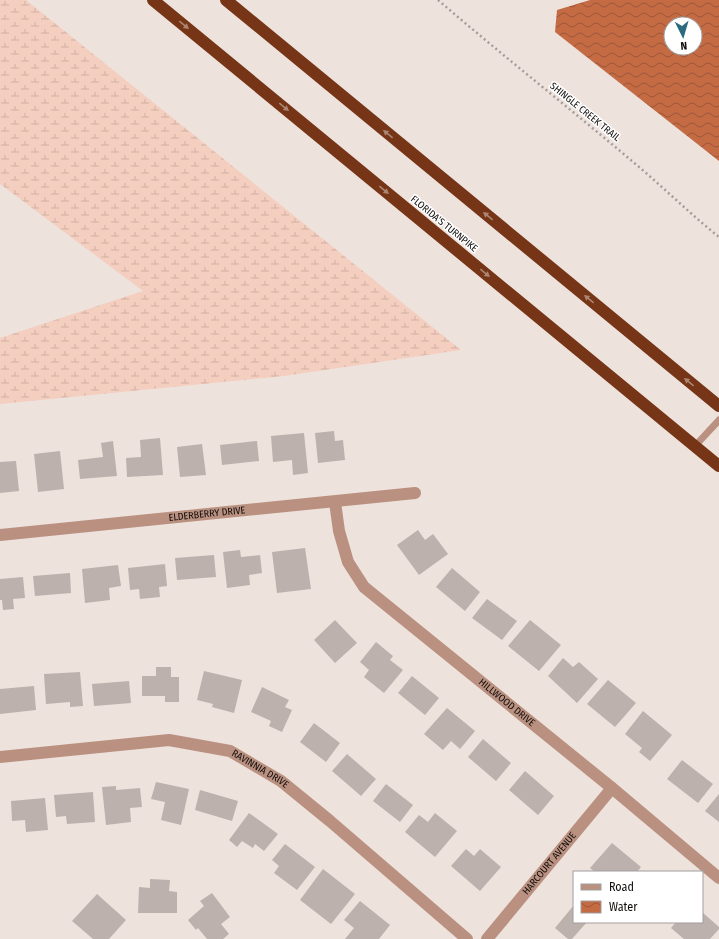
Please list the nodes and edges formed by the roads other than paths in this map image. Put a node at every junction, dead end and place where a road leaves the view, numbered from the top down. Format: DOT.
graph roads {
  1 [pos="153,0"];
  2 [pos="226,0"];
  3 [pos="719,406"];
  4 [pos="719,420"];
  5 [pos="695,446"];
  6 [pos="719,466"];
  7 [pos="415,493"];
  8 [pos="335,502"];
  9 [pos="0,535"];
  10 [pos="0,757"];
  11 [pos="612,788"];
  12 [pos="719,878"];
  13 [pos="466,939"];
  14 [pos="488,939"];
  1 -- 5 [label="highway, FLORIDA'S TURNPIKE, one-way"];
  3 -- 2 [label="highway, one-way"];
  4 -- 5 [label="lane"];
  5 -- 6 [label="highway, FLORIDA'S TURNPIKE"];
  7 -- 8 [label="street, ELDERBERRY DRIVE"];
  8 -- 9 [label="street, ELDERBERRY DRIVE"];
  8 -- 11 [label="street, HILLWOOD DRIVE"];
  10 -- 13 [label="street, RAVINNIA DRIVE"];
  11 -- 12 [label="street, HILLWOOD DRIVE"];
  11 -- 14 [label="street, HARCOURT AVENUE"];
}
